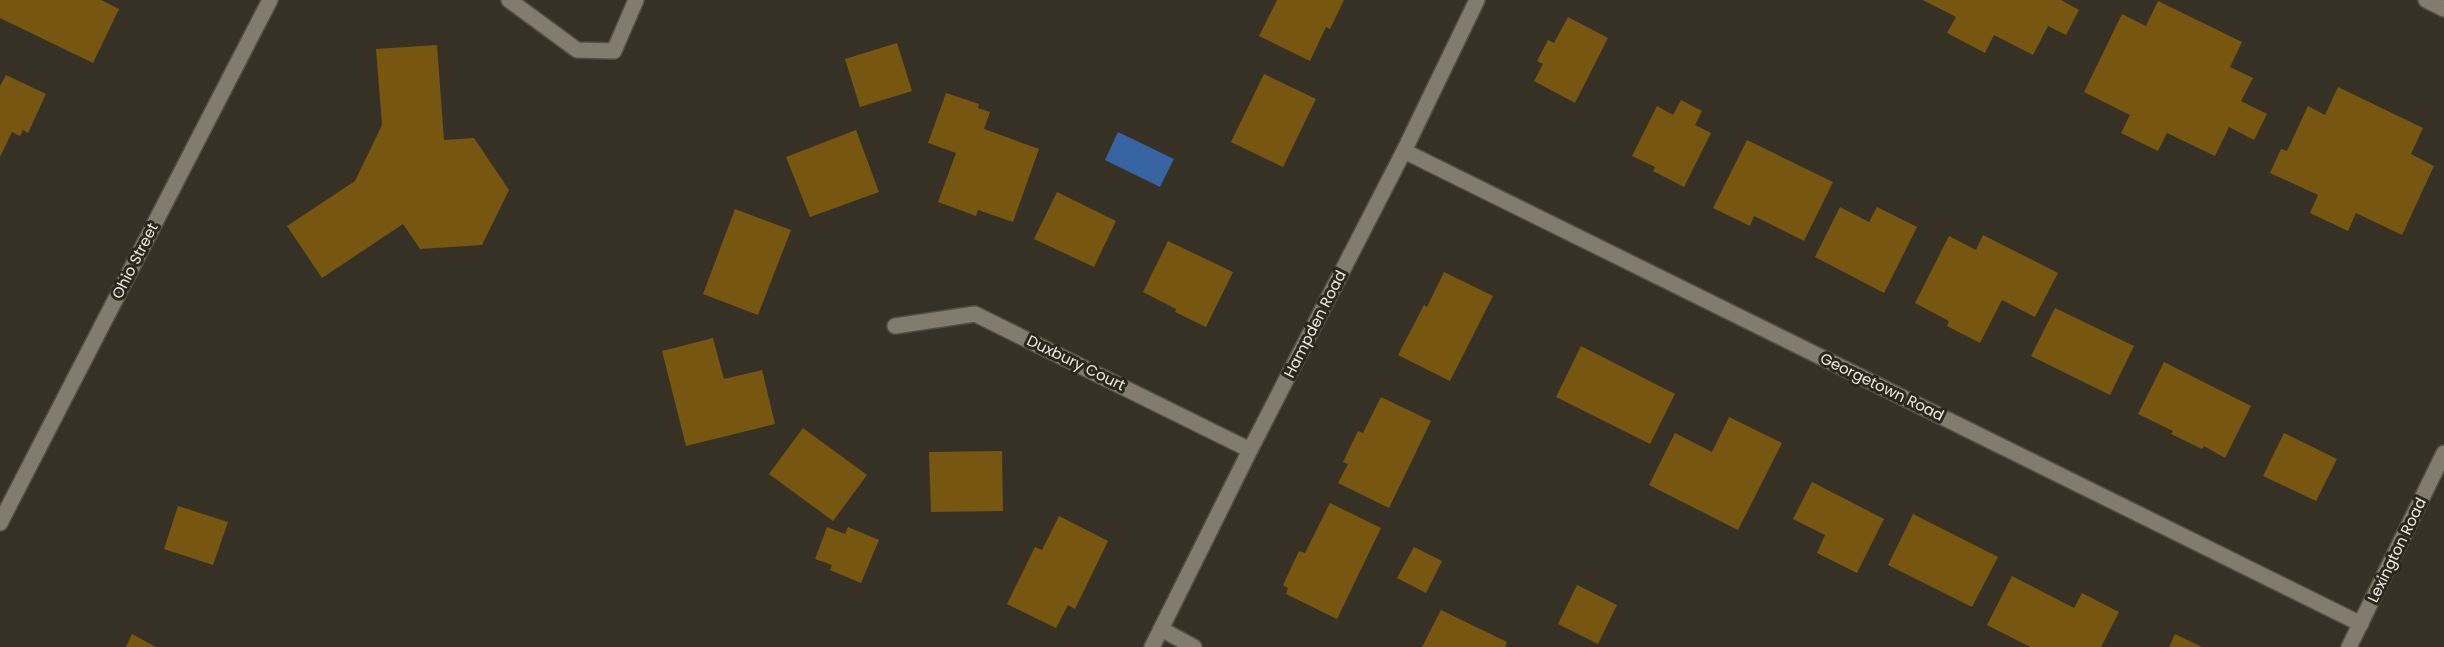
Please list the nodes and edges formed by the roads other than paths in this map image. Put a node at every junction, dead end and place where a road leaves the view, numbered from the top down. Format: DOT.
graph roads {
  1 [pos="270,0"];
  2 [pos="509,0"];
  3 [pos="636,0"];
  4 [pos="1477,0"];
  5 [pos="2426,0"];
  6 [pos="2444,9"];
  7 [pos="1404,151"];
  8 [pos="894,326"];
  9 [pos="1250,450"];
  10 [pos="2444,453"];
  11 [pos="0,523"];
  12 [pos="2361,624"];
  13 [pos="1161,629"];
  14 [pos="1152,647"];
  15 [pos="1194,647"];
  16 [pos="2349,647"];
  1 -- 11 [label="street, Ohio Street"];
  2 -- 3 [label="street"];
  4 -- 7 [label="street, Hampden Road"];
  5 -- 6 [label="street"];
  7 -- 9 [label="street, Hampden Road"];
  7 -- 12 [label="street, Georgetown Road"];
  8 -- 9 [label="street, Duxbury Court"];
  9 -- 13 [label="street, Hampden Road"];
  10 -- 12 [label="street, Lexington Road"];
  12 -- 16 [label="street, Lexington Road"];
  13 -- 14 [label="street, Hampden Road"];
  13 -- 15 [label="street"];
}
